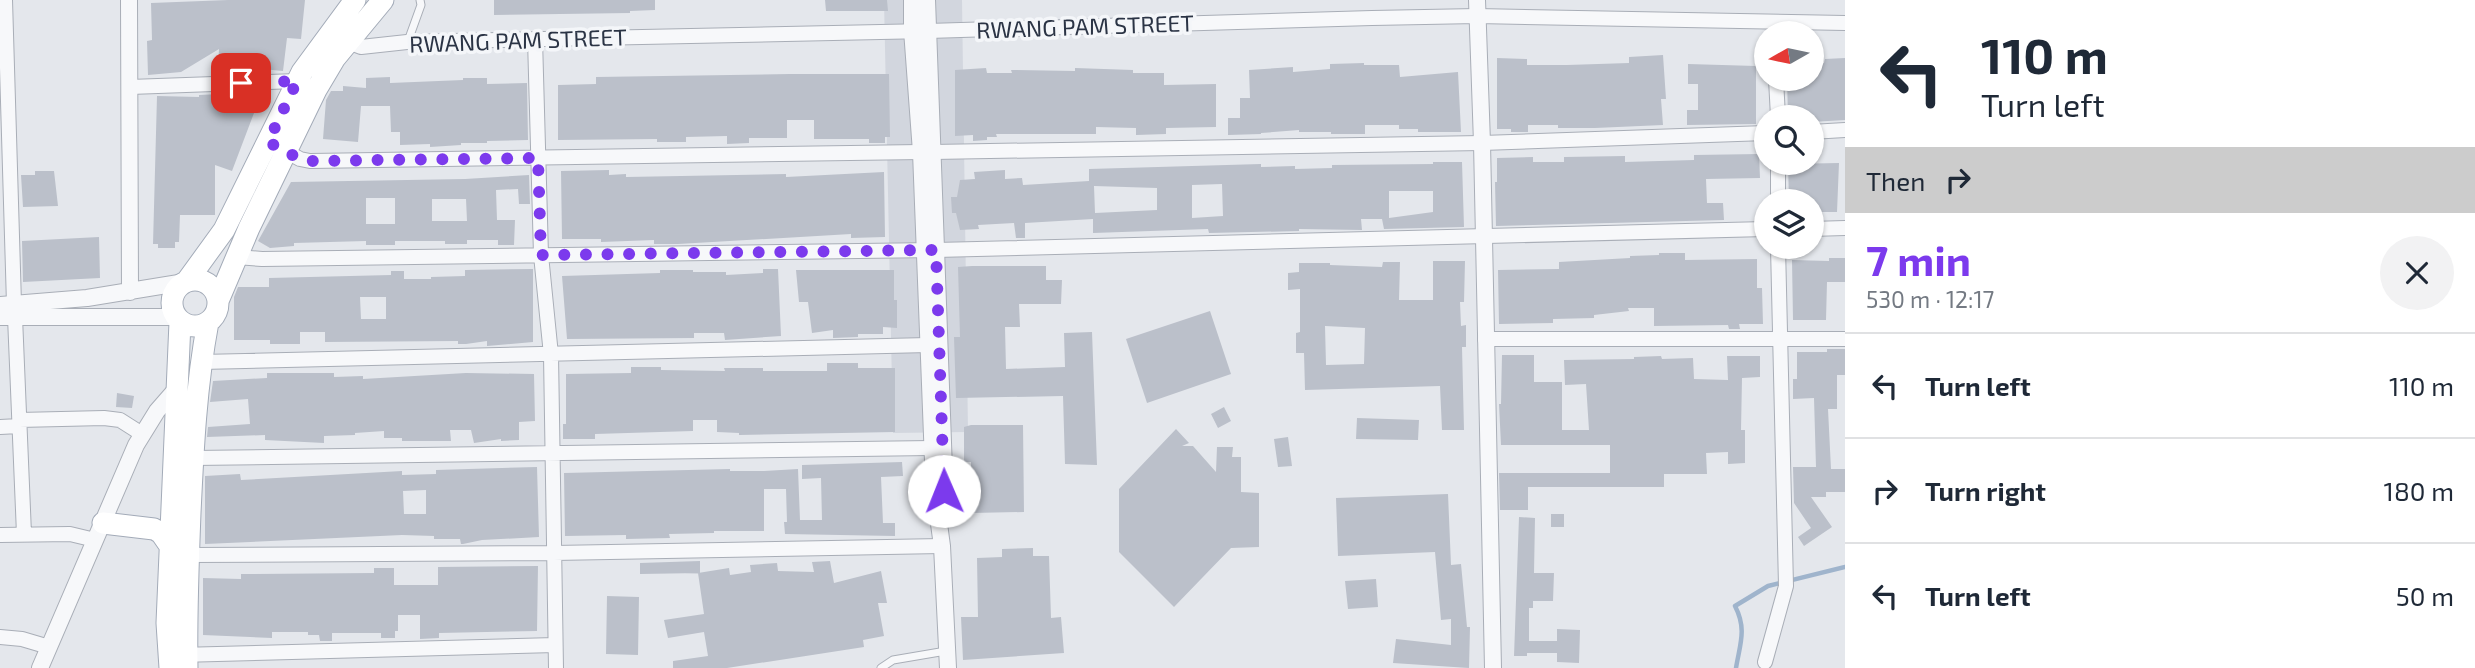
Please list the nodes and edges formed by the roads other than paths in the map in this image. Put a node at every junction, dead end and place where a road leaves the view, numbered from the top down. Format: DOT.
graph roads {
  1 [pos="5,0"];
  2 [pos="129,0"];
  3 [pos="355,0"];
  4 [pos="383,0"];
  5 [pos="420,0"];
  6 [pos="912,0"];
  7 [pos="927,0"];
  8 [pos="1477,8"];
  9 [pos="1845,23"];
  10 [pos="1824,24"];
  11 [pos="1754,27"];
  12 [pos="920,31"];
  13 [pos="338,38"];
  14 [pos="535,39"];
  15 [pos="407,42"];
  16 [pos="297,81"];
  17 [pos="130,87"];
  18 [pos="1845,130"];
  19 [pos="1824,131"];
  20 [pos="1754,134"];
  21 [pos="1482,143"];
  22 [pos="277,146"];
  23 [pos="927,152"];
  24 [pos="538,158"];
  25 [pos="1845,228"];
  26 [pos="1754,229"];
  27 [pos="1824,229"];
  28 [pos="1483,235"];
  29 [pos="931,250"];
  30 [pos="541,255"];
  31 [pos="236,257"];
  32 [pos="1779,259"];
  33 [pos="186,281"];
  34 [pos="130,292"];
  35 [pos="218,300"];
  36 [pos="7,311"];
  37 [pos="178,320"];
  38 [pos="208,322"];
  39 [pos="1485,339"];
  40 [pos="1845,339"];
  41 [pos="1781,340"];
  42 [pos="928,345"];
  43 [pos="551,355"];
  44 [pos="201,362"];
  45 [pos="178,387"];
  46 [pos="19,423"];
  47 [pos="0,427"];
  48 [pos="142,434"];
  49 [pos="932,448"];
  50 [pos="553,455"];
  51 [pos="193,458"];
  52 [pos="99,531"];
  53 [pos="24,534"];
  54 [pos="0,535"];
  55 [pos="942,546"];
  56 [pos="179,551"];
  57 [pos="554,553"];
  58 [pos="0,637"];
  59 [pos="555,645"];
  60 [pos="49,647"];
  61 [pos="947,651"];
  62 [pos="178,662"];
  63 [pos="1766,662"];
  64 [pos="40,668"];
  65 [pos="555,668"];
  66 [pos="881,668"];
  67 [pos="948,668"];
  68 [pos="1493,668"];
  1 -- 36 [label="street"];
  2 -- 17 [label="street"];
  3 -- 13 [label="main road"];
  4 -- 13 [label="main road"];
  5 -- 15 [label="lane"];
  6 -- 12 [label="street"];
  7 -- 12 [label="street"];
  8 -- 11 [label="street, RWANG PAM STREET"];
  8 -- 12 [label="street, RWANG PAM STREET"];
  8 -- 21 [label="street"];
  9 -- 10 [label="street, RWANG PAM STREET"];
  12 -- 14 [label="street, RWANG PAM STREET"];
  12 -- 23 [label="street"];
  13 -- 15 [label="street, RWANG PAM STREET"];
  13 -- 16 [label="main road"];
  13 -- 22 [label="main road"];
  14 -- 15 [label="street, RWANG PAM STREET"];
  14 -- 24 [label="street"];
  16 -- 17 [label="street"];
  16 -- 22 [label="main road"];
  17 -- 34 [label="street"];
  18 -- 19 [label="street"];
  20 -- 21 [label="street"];
  21 -- 23 [label="street"];
  21 -- 28 [label="street"];
  22 -- 24 [label="street"];
  22 -- 31 [label="main road"];
  22 -- 33 [label="main road"];
  23 -- 24 [label="street"];
  23 -- 29 [label="street"];
  24 -- 30 [label="street"];
  25 -- 27 [label="street"];
  26 -- 28 [label="street"];
  28 -- 29 [label="street"];
  28 -- 39 [label="street"];
  29 -- 30 [label="street"];
  29 -- 42 [label="street"];
  29 -- 55 [label="street"];
  30 -- 31 [label="street"];
  30 -- 43 [label="street"];
  31 -- 35 [label="main road"];
  32 -- 41 [label="street"];
  33 -- 34 [label="street"];
  33 -- 35 [label="main road"];
  33 -- 37 [label="main road"];
  34 -- 36 [label="street"];
  35 -- 38 [label="main road"];
  36 -- 37 [label="street"];
  36 -- 46 [label="street"];
  37 -- 38 [label="main road"];
  37 -- 45 [label="main road"];
  38 -- 44 [label="main road"];
  39 -- 41 [label="street"];
  39 -- 68 [label="street"];
  40 -- 41 [label="street"];
  41 -- 63 [label="street"];
  42 -- 43 [label="street"];
  42 -- 49 [label="street"];
  43 -- 44 [label="street"];
  43 -- 50 [label="street"];
  44 -- 51 [label="main road"];
  45 -- 48 [label="street"];
  45 -- 56 [label="main road"];
  46 -- 47 [label="street"];
  46 -- 48 [label="street"];
  46 -- 53 [label="street"];
  48 -- 52 [label="street"];
  49 -- 50 [label="street"];
  49 -- 55 [label="street"];
  50 -- 51 [label="street"];
  50 -- 57 [label="street"];
  51 -- 56 [label="main road"];
  52 -- 53 [label="street"];
  52 -- 56 [label="main road"];
  52 -- 60 [label="street"];
  53 -- 54 [label="street"];
  55 -- 57 [label="street"];
  55 -- 61 [label="street"];
  56 -- 57 [label="street"];
  56 -- 62 [label="main road"];
  57 -- 59 [label="street"];
  58 -- 60 [label="street"];
  59 -- 62 [label="street"];
  59 -- 65 [label="street"];
  60 -- 64 [label="street"];
  61 -- 66 [label="lane"];
  61 -- 67 [label="street"];
}
